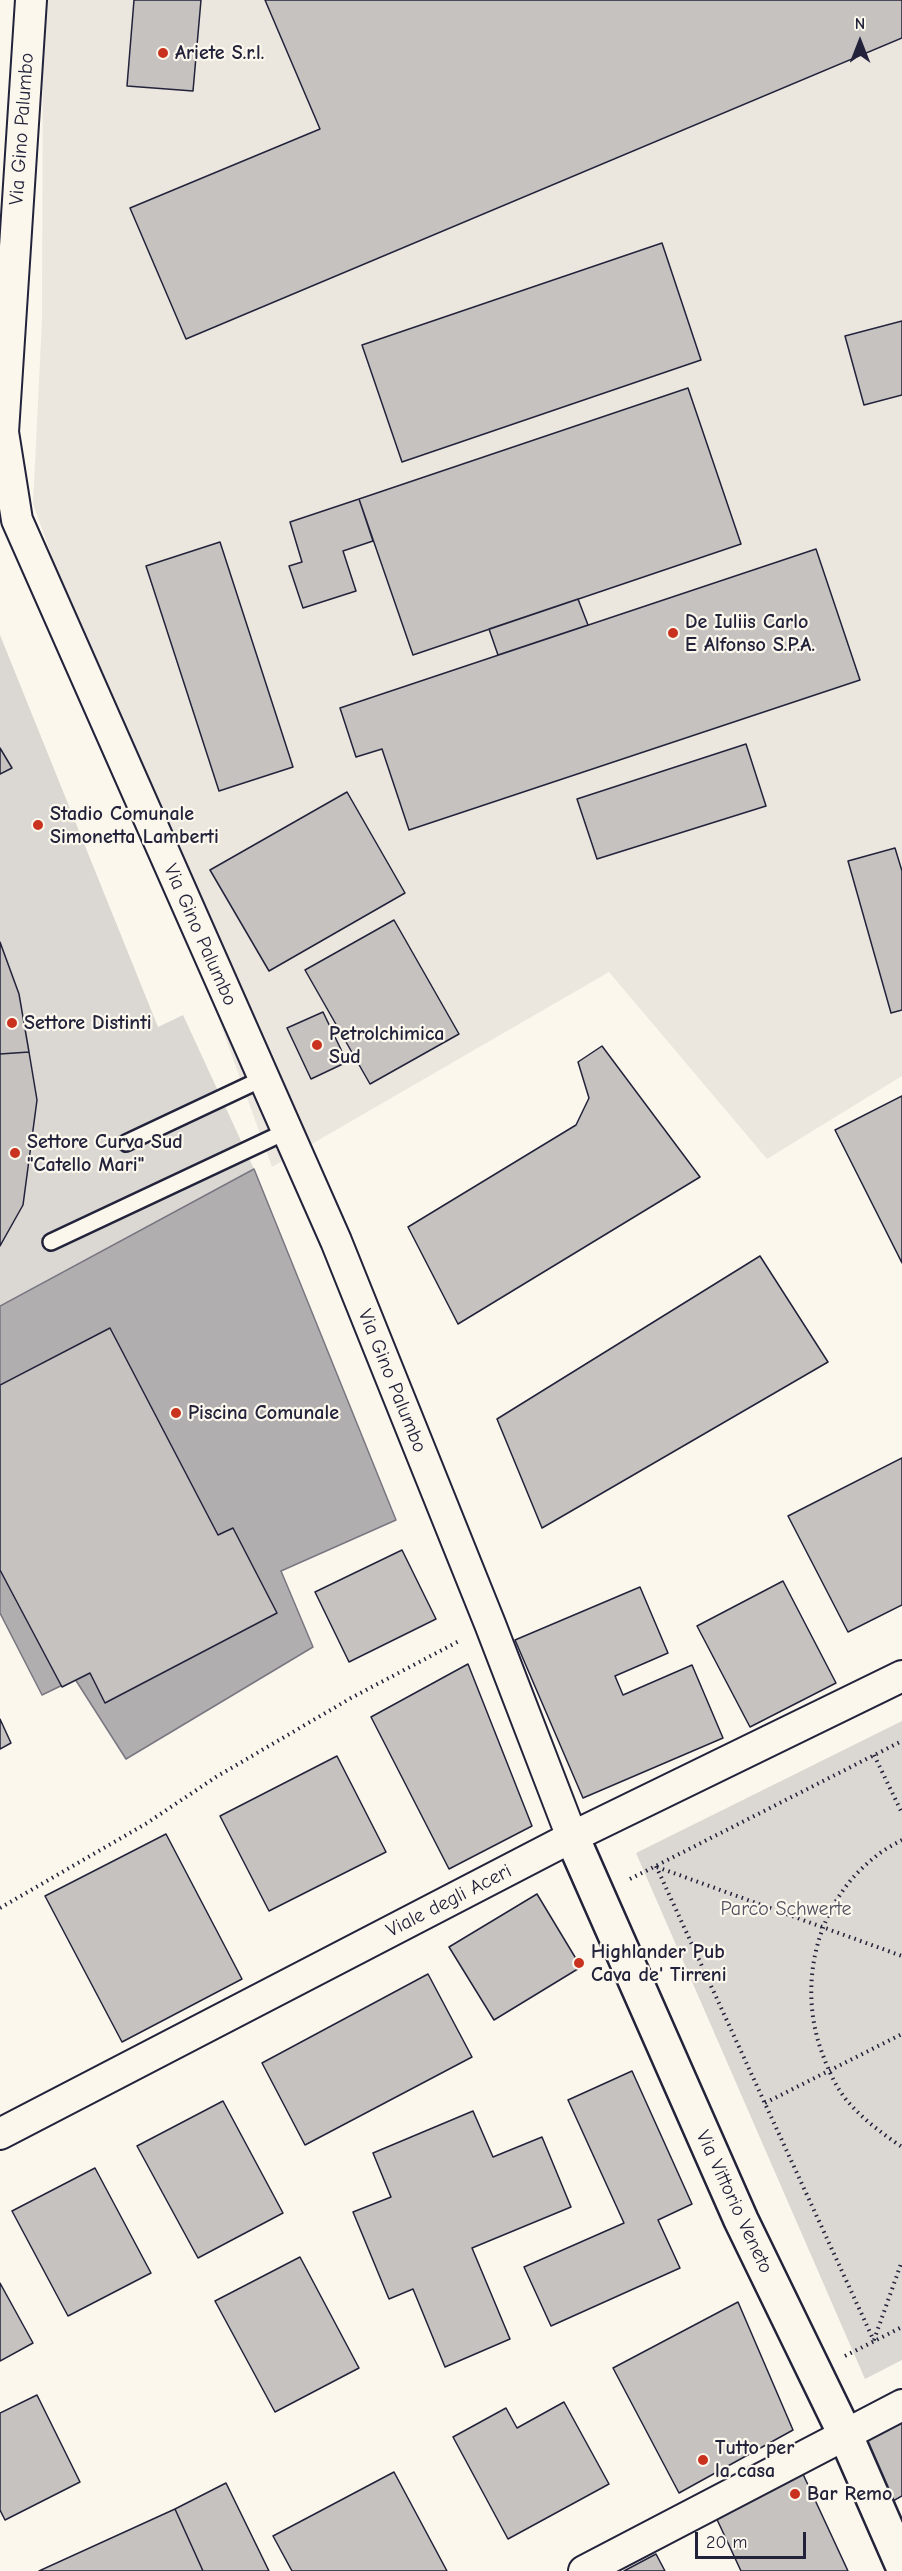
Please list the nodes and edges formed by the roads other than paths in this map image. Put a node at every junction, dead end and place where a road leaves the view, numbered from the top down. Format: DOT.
graph roads {
  1 [pos="31,0"];
  2 [pos="264,1078"];
  3 [pos="285,1132"];
  4 [pos="126,1143"];
  5 [pos="51,1242"];
  6 [pos="902,1676"];
  7 [pos="572,1837"];
  8 [pos="0,2134"];
  9 [pos="902,2405"];
  10 [pos="845,2434"];
  11 [pos="902,2564"];
  12 [pos="584,2571"];
  1 -- 2 [label="street, Via Gino Palumbo"];
  2 -- 3 [label="street, Via Gino Palumbo"];
  2 -- 4 [label="lane"];
  3 -- 5 [label="lane"];
  3 -- 7 [label="street, Via Gino Palumbo"];
  6 -- 7 [label="street, Viale degli Aceri"];
  7 -- 8 [label="street, Viale degli Aceri"];
  7 -- 10 [label="street, Via Vittorio Veneto"];
  9 -- 10 [label="street"];
  10 -- 11 [label="street, Via Vittorio Veneto"];
  10 -- 12 [label="street"];
}
